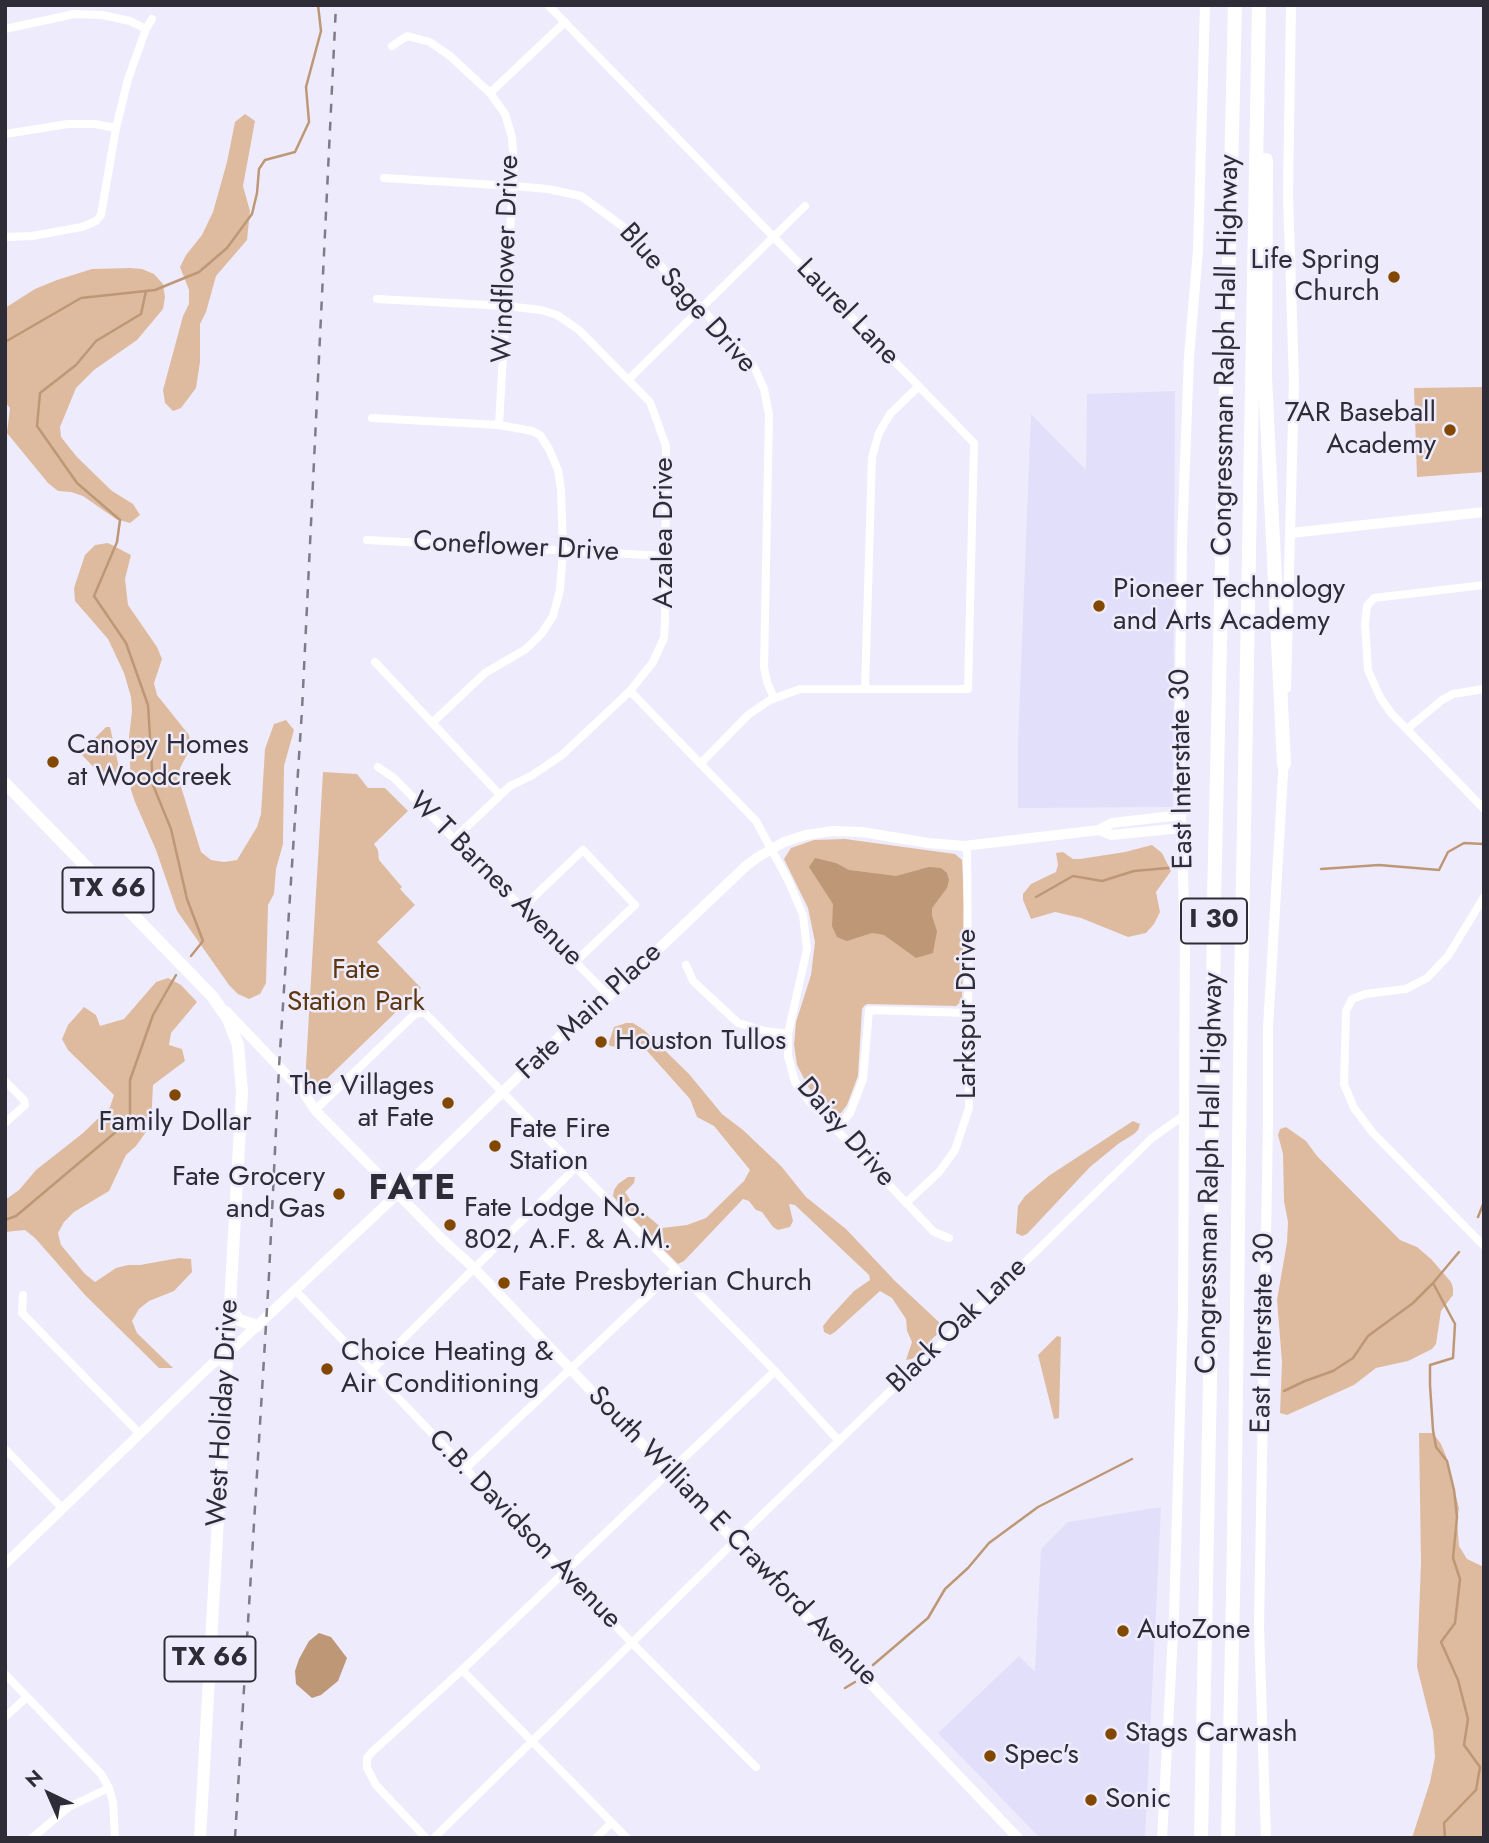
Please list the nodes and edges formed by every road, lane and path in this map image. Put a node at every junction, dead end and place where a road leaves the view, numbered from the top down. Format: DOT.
graph roads {
  1 [pos="548,5"];
  2 [pos="1205,5"];
  3 [pos="1235,5"];
  4 [pos="1261,5"];
  5 [pos="1291,5"];
  6 [pos="152,19"];
  7 [pos="565,22"];
  8 [pos="5,29"];
  9 [pos="146,29"];
  10 [pos="393,46"];
  11 [pos="490,93"];
  12 [pos="116,128"];
  13 [pos="5,134"];
  14 [pos="384,178"];
  15 [pos="513,186"];
  16 [pos="806,206"];
  17 [pos="5,237"];
  18 [pos="774,237"];
  19 [pos="377,299"];
  20 [pos="506,306"];
  21 [pos="701,309"];
  22 [pos="628,380"];
  23 [pos="919,386"];
  24 [pos="372,418"];
  25 [pos="499,425"];
  26 [pos="1484,512"];
  27 [pos="1291,533"];
  28 [pos="367,540"];
  29 [pos="563,551"];
  30 [pos="666,556"];
  31 [pos="1484,585"];
  32 [pos="374,662"];
  33 [pos="865,689"];
  34 [pos="1484,689"];
  35 [pos="630,691"];
  36 [pos="774,698"];
  37 [pos="432,723"];
  38 [pos="1407,729"];
  39 [pos="700,764"];
  40 [pos="1284,764"];
  41 [pos="378,767"];
  42 [pos="5,783"];
  43 [pos="500,794"];
  44 [pos="1484,809"];
  45 [pos="1181,815"];
  46 [pos="1182,828"];
  47 [pos="1099,830"];
  48 [pos="454,839"];
  49 [pos="967,846"];
  50 [pos="771,849"];
  51 [pos="1484,897"];
  52 [pos="522,908"];
  53 [pos="575,962"];
  54 [pos="686,965"];
  55 [pos="212,996"];
  56 [pos="609,996"];
  57 [pos="969,1013"];
  58 [pos="788,1034"];
  59 [pos="5,1081"];
  60 [pos="504,1092"];
  61 [pos="315,1110"];
  62 [pos="1183,1116"];
  63 [pos="5,1123"];
  64 [pos="836,1129"];
  65 [pos="576,1167"];
  66 [pos="398,1194"];
  67 [pos="906,1203"];
  68 [pos="949,1238"];
  69 [pos="1484,1246"];
  70 [pos="474,1268"];
  71 [pos="676,1269"];
  72 [pos="295,1290"];
  73 [pos="23,1295"];
  74 [pos="230,1307"];
  75 [pos="257,1326"];
  76 [pos="227,1354"];
  77 [pos="570,1368"];
  78 [pos="371,1371"];
  79 [pos="775,1371"];
  80 [pos="140,1434"];
  81 [pos="838,1440"];
  82 [pos="5,1449"];
  83 [pos="466,1468"];
  84 [pos="669,1472"];
  85 [pos="62,1508"];
  86 [pos="736,1540"];
  87 [pos="5,1564"];
  88 [pos="565,1571"];
  89 [pos="632,1643"];
  90 [pos="463,1670"];
  91 [pos="5,1674"];
  92 [pos="27,1697"];
  93 [pos="5,1717"];
  94 [pos="531,1740"];
  95 [pos="756,1767"];
  96 [pos="109,1788"];
  97 [pos="611,1823"];
  98 [pos="32,1838"];
  99 [pos="115,1838"];
  100 [pos="200,1838"];
  101 [pos="426,1838"];
  102 [pos="434,1838"];
  103 [pos="596,1838"];
  104 [pos="627,1838"];
  105 [pos="1018,1838"];
  106 [pos="1162,1838"];
  107 [pos="1201,1838"];
  108 [pos="1228,1838"];
  109 [pos="1266,1838"];
  1 -- 7 [label="street, Laurel Lane"];
  2 -- 45 [label="main road, East Interstate 30"];
  3 -- 107 [label="highway, Congressman Ralph Hall Highway / I 30"];
  4 -- 40 [label="highway"];
  4 -- 108 [label="highway, Congressman Ralph Hall Highway / I 30"];
  5 -- 27 [label="main road, East Interstate 30"];
  6 -- 9 [label="street"];
  7 -- 11 [label="street"];
  7 -- 18 [label="street, Laurel Lane"];
  8 -- 9 [label="street"];
  9 -- 12 [label="street"];
  10 -- 11 [label="street, Windflower Drive"];
  11 -- 15 [label="street, Windflower Drive"];
  12 -- 13 [label="street"];
  12 -- 17 [label="street"];
  14 -- 15 [label="street, Blue Sage Drive"];
  15 -- 20 [label="street, Windflower Drive"];
  15 -- 21 [label="street, Blue Sage Drive"];
  16 -- 18 [label="street"];
  18 -- 21 [label="street"];
  18 -- 23 [label="street, Laurel Lane"];
  19 -- 20 [label="street, Azalea Drive"];
  20 -- 22 [label="street, Azalea Drive"];
  20 -- 25 [label="street, Windflower Drive"];
  21 -- 22 [label="street"];
  21 -- 36 [label="street, Blue Sage Drive"];
  22 -- 30 [label="street, Azalea Drive"];
  23 -- 33 [label="street"];
  23 -- 33 [label="street, Laurel Lane"];
  24 -- 25 [label="street"];
  25 -- 29 [label="street"];
  26 -- 27 [label="main road"];
  27 -- 40 [label="main road, East Interstate 30"];
  28 -- 29 [label="street, Coneflower Drive"];
  29 -- 30 [label="street, Coneflower Drive"];
  29 -- 37 [label="street"];
  30 -- 35 [label="street, Azalea Drive"];
  31 -- 38 [label="street"];
  32 -- 37 [label="street"];
  33 -- 36 [label="street"];
  34 -- 38 [label="street"];
  35 -- 39 [label="street, Daisy Drive"];
  35 -- 43 [label="street, Azalea Drive"];
  36 -- 39 [label="street"];
  37 -- 43 [label="street"];
  38 -- 44 [label="street"];
  39 -- 50 [label="street, Daisy Drive"];
  40 -- 109 [label="main road, East Interstate 30"];
  41 -- 48 [label="street, W T Barnes Avenue"];
  42 -- 55 [label="main road, TX 66"];
  43 -- 48 [label="street, Azalea Drive"];
  45 -- 46 [label="main road, East Interstate 30"];
  45 -- 47 [label="main road, Fate Main Place"];
  46 -- 47 [label="main road, Fate Main Place"];
  46 -- 62 [label="main road, East Interstate 30"];
  47 -- 49 [label="main road, Fate Main Place"];
  48 -- 52 [label="street, W T Barnes Avenue"];
  49 -- 50 [label="main road, Fate Main Place"];
  49 -- 57 [label="street, Larkspur Drive"];
  50 -- 56 [label="main road, Fate Main Place"];
  50 -- 58 [label="street, Daisy Drive"];
  51 -- 69 [label="street"];
  52 -- 53 [label="street, W T Barnes Avenue"];
  52 -- 53 [label="street"];
  53 -- 56 [label="street, W T Barnes Avenue"];
  54 -- 58 [label="street"];
  55 -- 61 [label="main road, South William E Crawford Avenue"];
  55 -- 74 [label="main road, West Holiday Drive / TX 66"];
  56 -- 60 [label="main road, Fate Main Place"];
  57 -- 64 [label="street"];
  57 -- 67 [label="street, Larkspur Drive"];
  58 -- 64 [label="street, Daisy Drive"];
  59 -- 63 [label="street"];
  60 -- 61 [label="street"];
  60 -- 65 [label="street"];
  60 -- 66 [label="main road, Fate Main Place"];
  61 -- 66 [label="main road, South William E Crawford Avenue"];
  62 -- 81 [label="street, Black Oak Lane"];
  62 -- 106 [label="main road, East Interstate 30"];
  64 -- 67 [label="street, Daisy Drive"];
  65 -- 70 [label="street"];
  65 -- 71 [label="street"];
  66 -- 70 [label="main road, South William E Crawford Avenue"];
  66 -- 72 [label="main road, Fate Main Place"];
  67 -- 68 [label="street, Daisy Drive"];
  70 -- 77 [label="main road, South William E Crawford Avenue"];
  70 -- 78 [label="street"];
  71 -- 77 [label="street"];
  71 -- 79 [label="street"];
  72 -- 75 [label="main road, Fate Main Place"];
  72 -- 78 [label="street, C.B. Davidson Avenue"];
  73 -- 80 [label="street"];
  74 -- 75 [label="main road"];
  74 -- 76 [label="main road, West Holiday Drive / TX 66"];
  75 -- 76 [label="main road, Fate Main Place"];
  76 -- 80 [label="main road, Fate Main Place"];
  76 -- 100 [label="main road, West Holiday Drive / TX 66"];
  77 -- 83 [label="street"];
  77 -- 84 [label="main road, South William E Crawford Avenue"];
  78 -- 83 [label="street, C.B. Davidson Avenue"];
  79 -- 81 [label="street"];
  79 -- 84 [label="street"];
  80 -- 85 [label="main road, Fate Main Place"];
  81 -- 86 [label="street, Black Oak Lane"];
  82 -- 85 [label="street"];
  83 -- 88 [label="street, C.B. Davidson Avenue"];
  84 -- 86 [label="main road, South William E Crawford Avenue"];
  84 -- 88 [label="street"];
  85 -- 87 [label="main road, Fate Main Place"];
  86 -- 89 [label="street, Black Oak Lane"];
  86 -- 105 [label="main road, South William E Crawford Avenue"];
  88 -- 89 [label="street, C.B. Davidson Avenue"];
  88 -- 90 [label="street"];
  89 -- 94 [label="street, Black Oak Lane"];
  89 -- 95 [label="street, C.B. Davidson Avenue"];
  90 -- 94 [label="street"];
  90 -- 101 [label="street"];
  91 -- 92 [label="street"];
  92 -- 93 [label="street"];
  92 -- 96 [label="street"];
  94 -- 97 [label="street"];
  94 -- 102 [label="street, Black Oak Lane"];
  96 -- 98 [label="street"];
  96 -- 99 [label="street"];
  97 -- 103 [label="street"];
  97 -- 104 [label="street"];
}
